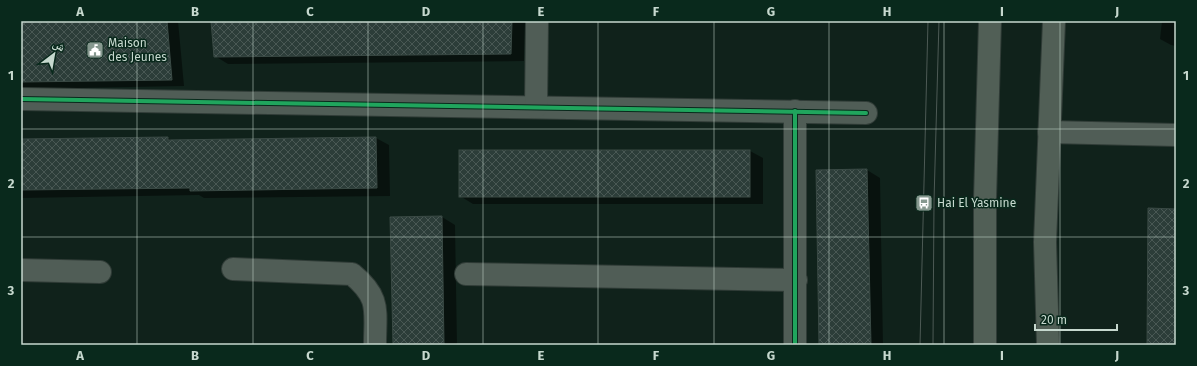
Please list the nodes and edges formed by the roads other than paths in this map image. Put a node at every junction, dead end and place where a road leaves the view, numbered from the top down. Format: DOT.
graph roads {
  1 [pos="537,21"];
  2 [pos="990,21"];
  3 [pos="1054,21"];
  4 [pos="21,99"];
  5 [pos="536,107"];
  6 [pos="795,111"];
  7 [pos="866,113"];
  8 [pos="1049,132"];
  9 [pos="1176,135"];
  10 [pos="233,269"];
  11 [pos="21,270"];
  12 [pos="100,272"];
  13 [pos="466,274"];
  14 [pos="796,280"];
  15 [pos="375,345"];
  16 [pos="795,345"];
  17 [pos="985,345"];
  18 [pos="1048,345"];
  1 -- 5 [label="street"];
  2 -- 17 [label="main road"];
  3 -- 8 [label="main road"];
  4 -- 5 [label="street"];
  5 -- 6 [label="street"];
  6 -- 7 [label="street"];
  6 -- 14 [label="street"];
  8 -- 9 [label="street"];
  8 -- 18 [label="main road"];
  10 -- 15 [label="street"];
  11 -- 12 [label="street"];
  13 -- 14 [label="street"];
  14 -- 16 [label="street"];
}
